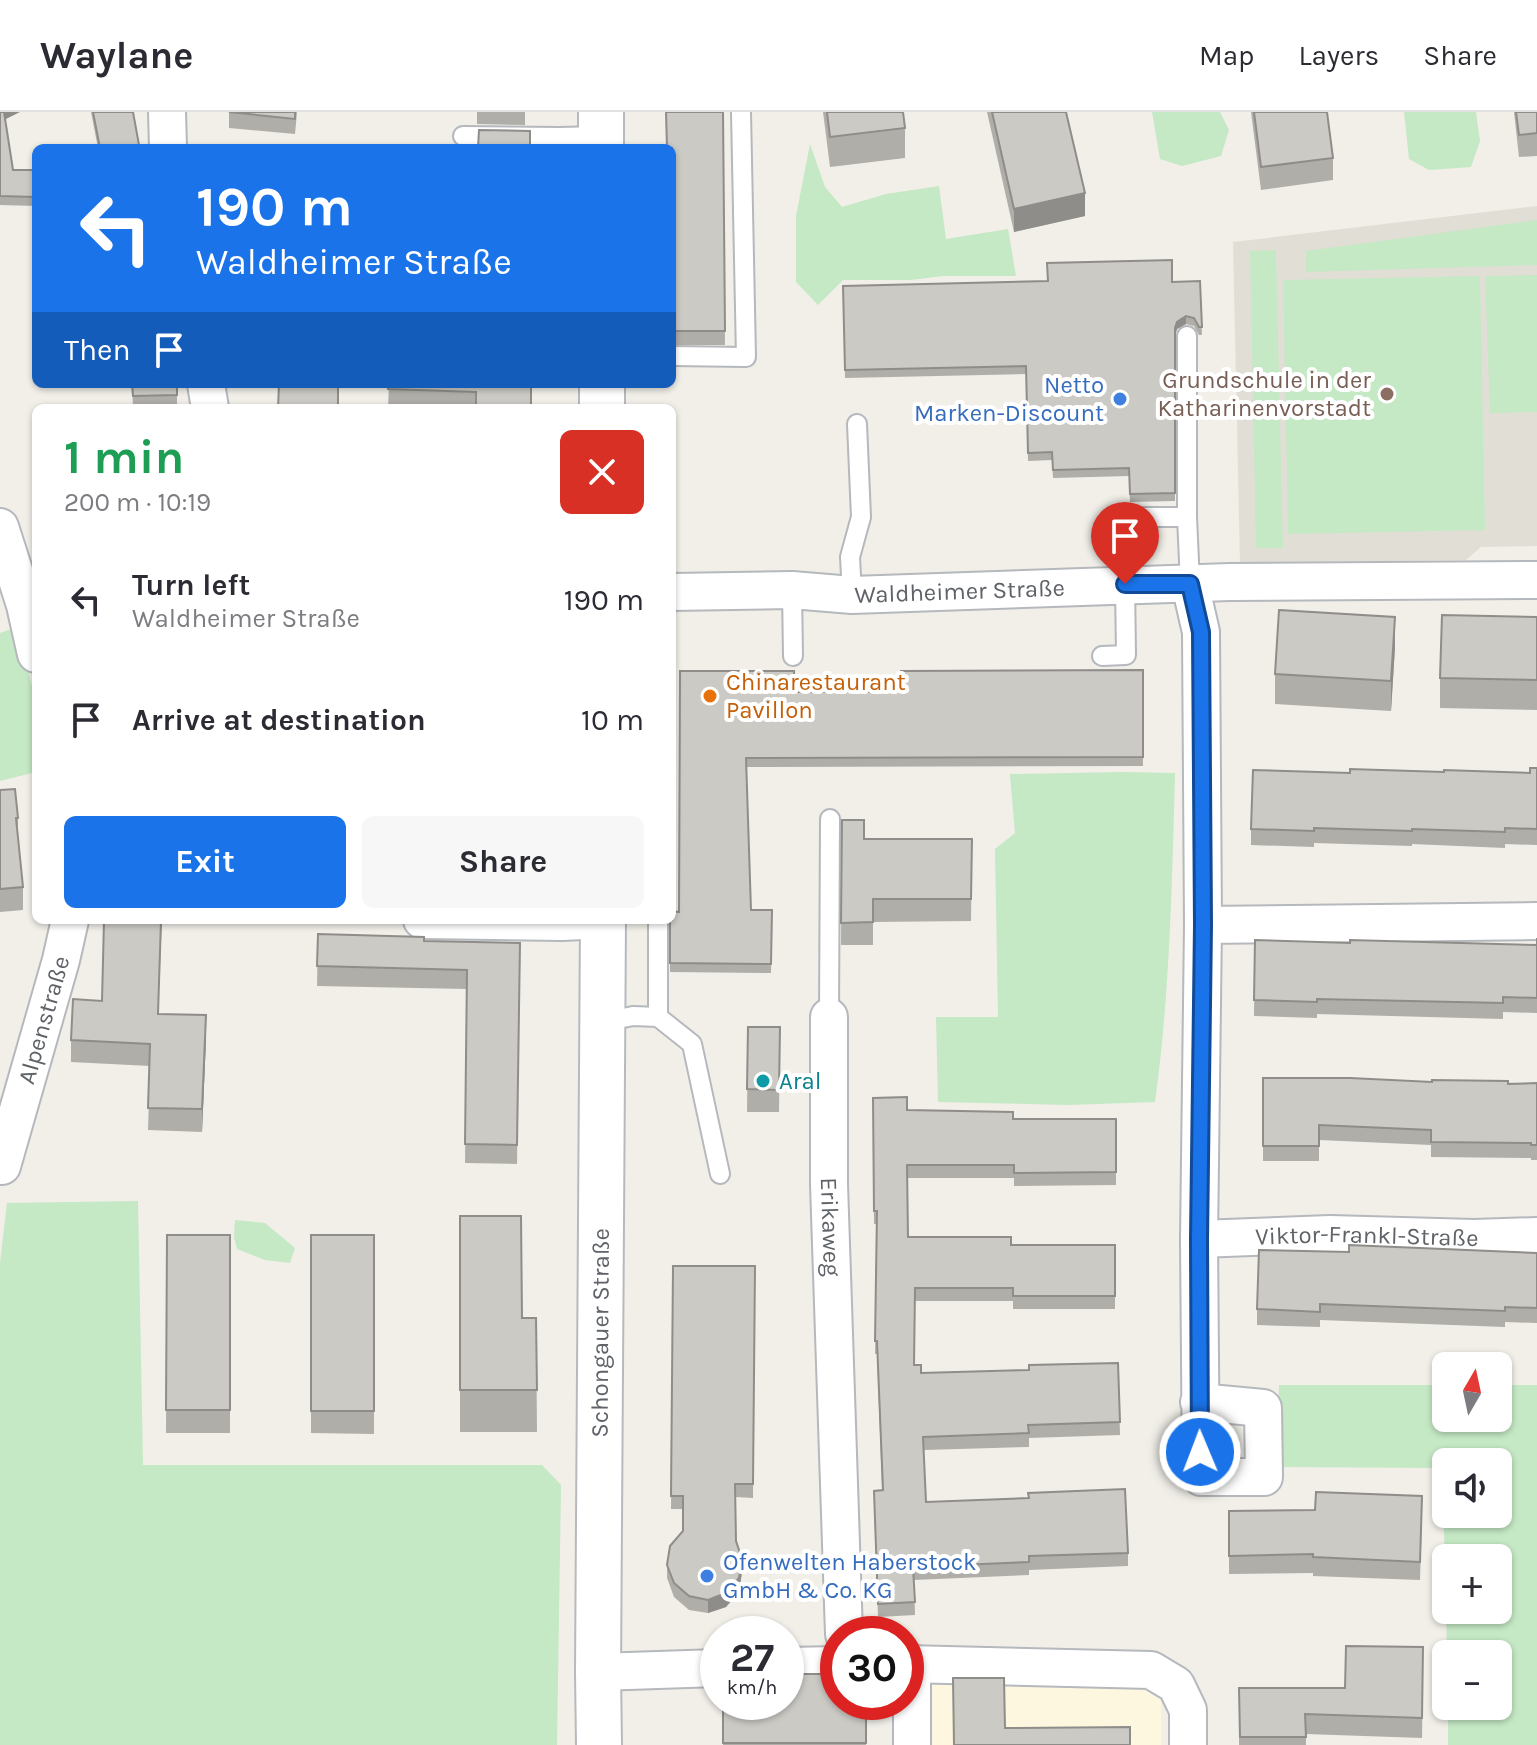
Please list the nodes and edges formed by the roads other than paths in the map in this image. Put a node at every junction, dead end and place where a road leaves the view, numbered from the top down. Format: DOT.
graph roads {
  1 [pos="167,112"];
  2 [pos="741,112"];
  3 [pos="601,132"];
  4 [pos="463,136"];
  5 [pos="168,144"];
  6 [pos="1187,336"];
  7 [pos="676,356"];
  8 [pos="857,424"];
  9 [pos="1145,517"];
  10 [pos="1187,517"];
  11 [pos="0,527"];
  12 [pos="1537,580"];
  13 [pos="1125,584"];
  14 [pos="1190,584"];
  15 [pos="792,590"];
  16 [pos="676,592"];
  17 [pos="852,595"];
  18 [pos="12,609"];
  19 [pos="32,646"];
  20 [pos="793,656"];
  21 [pos="1102,656"];
  22 [pos="830,819"];
  23 [pos="1537,921"];
  24 [pos="69,924"];
  25 [pos="603,924"];
  26 [pos="658,924"];
  27 [pos="1203,925"];
  28 [pos="658,1017"];
  29 [pos="829,1017"];
  30 [pos="602,1022"];
  31 [pos="1,1170"];
  32 [pos="720,1174"];
  33 [pos="1537,1236"];
  34 [pos="1199,1239"];
  35 [pos="1199,1402"];
  36 [pos="843,1616"];
  37 [pos="924,1664"];
  38 [pos="700,1669"];
  39 [pos="598,1672"];
  40 [pos="911,1720"];
  41 [pos="599,1745"];
  42 [pos="912,1745"];
  43 [pos="1188,1745"];
  1 -- 5 [label="street"];
  2 -- 7 [label="lane"];
  3 -- 4 [label="lane"];
  6 -- 10 [label="lane"];
  8 -- 17 [label="lane"];
  9 -- 10 [label="lane"];
  10 -- 14 [label="lane"];
  11 -- 18 [label="street"];
  12 -- 14 [label="street, Waldheimer Straße"];
  13 -- 14 [label="street, Waldheimer Straße"];
  13 -- 17 [label="street, Waldheimer Straße"];
  13 -- 21 [label="lane"];
  14 -- 27 [label="street"];
  15 -- 16 [label="street, Waldheimer Straße"];
  15 -- 17 [label="street, Waldheimer Straße"];
  15 -- 20 [label="lane"];
  18 -- 19 [label="street"];
  22 -- 29 [label="lane, Erikaweg"];
  23 -- 27 [label="street"];
  24 -- 31 [label="street, Alpenstraße"];
  25 -- 30 [label="main road, Schongauer Straße"];
  26 -- 28 [label="lane"];
  27 -- 34 [label="street"];
  28 -- 30 [label="lane"];
  28 -- 32 [label="lane"];
  29 -- 36 [label="street, Erikaweg"];
  30 -- 39 [label="main road, Schongauer Straße"];
  33 -- 34 [label="street, Viktor-Frankl-Straße"];
  34 -- 35 [label="street"];
  37 -- 43 [label="street"];
  38 -- 39 [label="street"];
  39 -- 41 [label="main road, Schongauer Straße"];
  40 -- 42 [label="street"];
}
